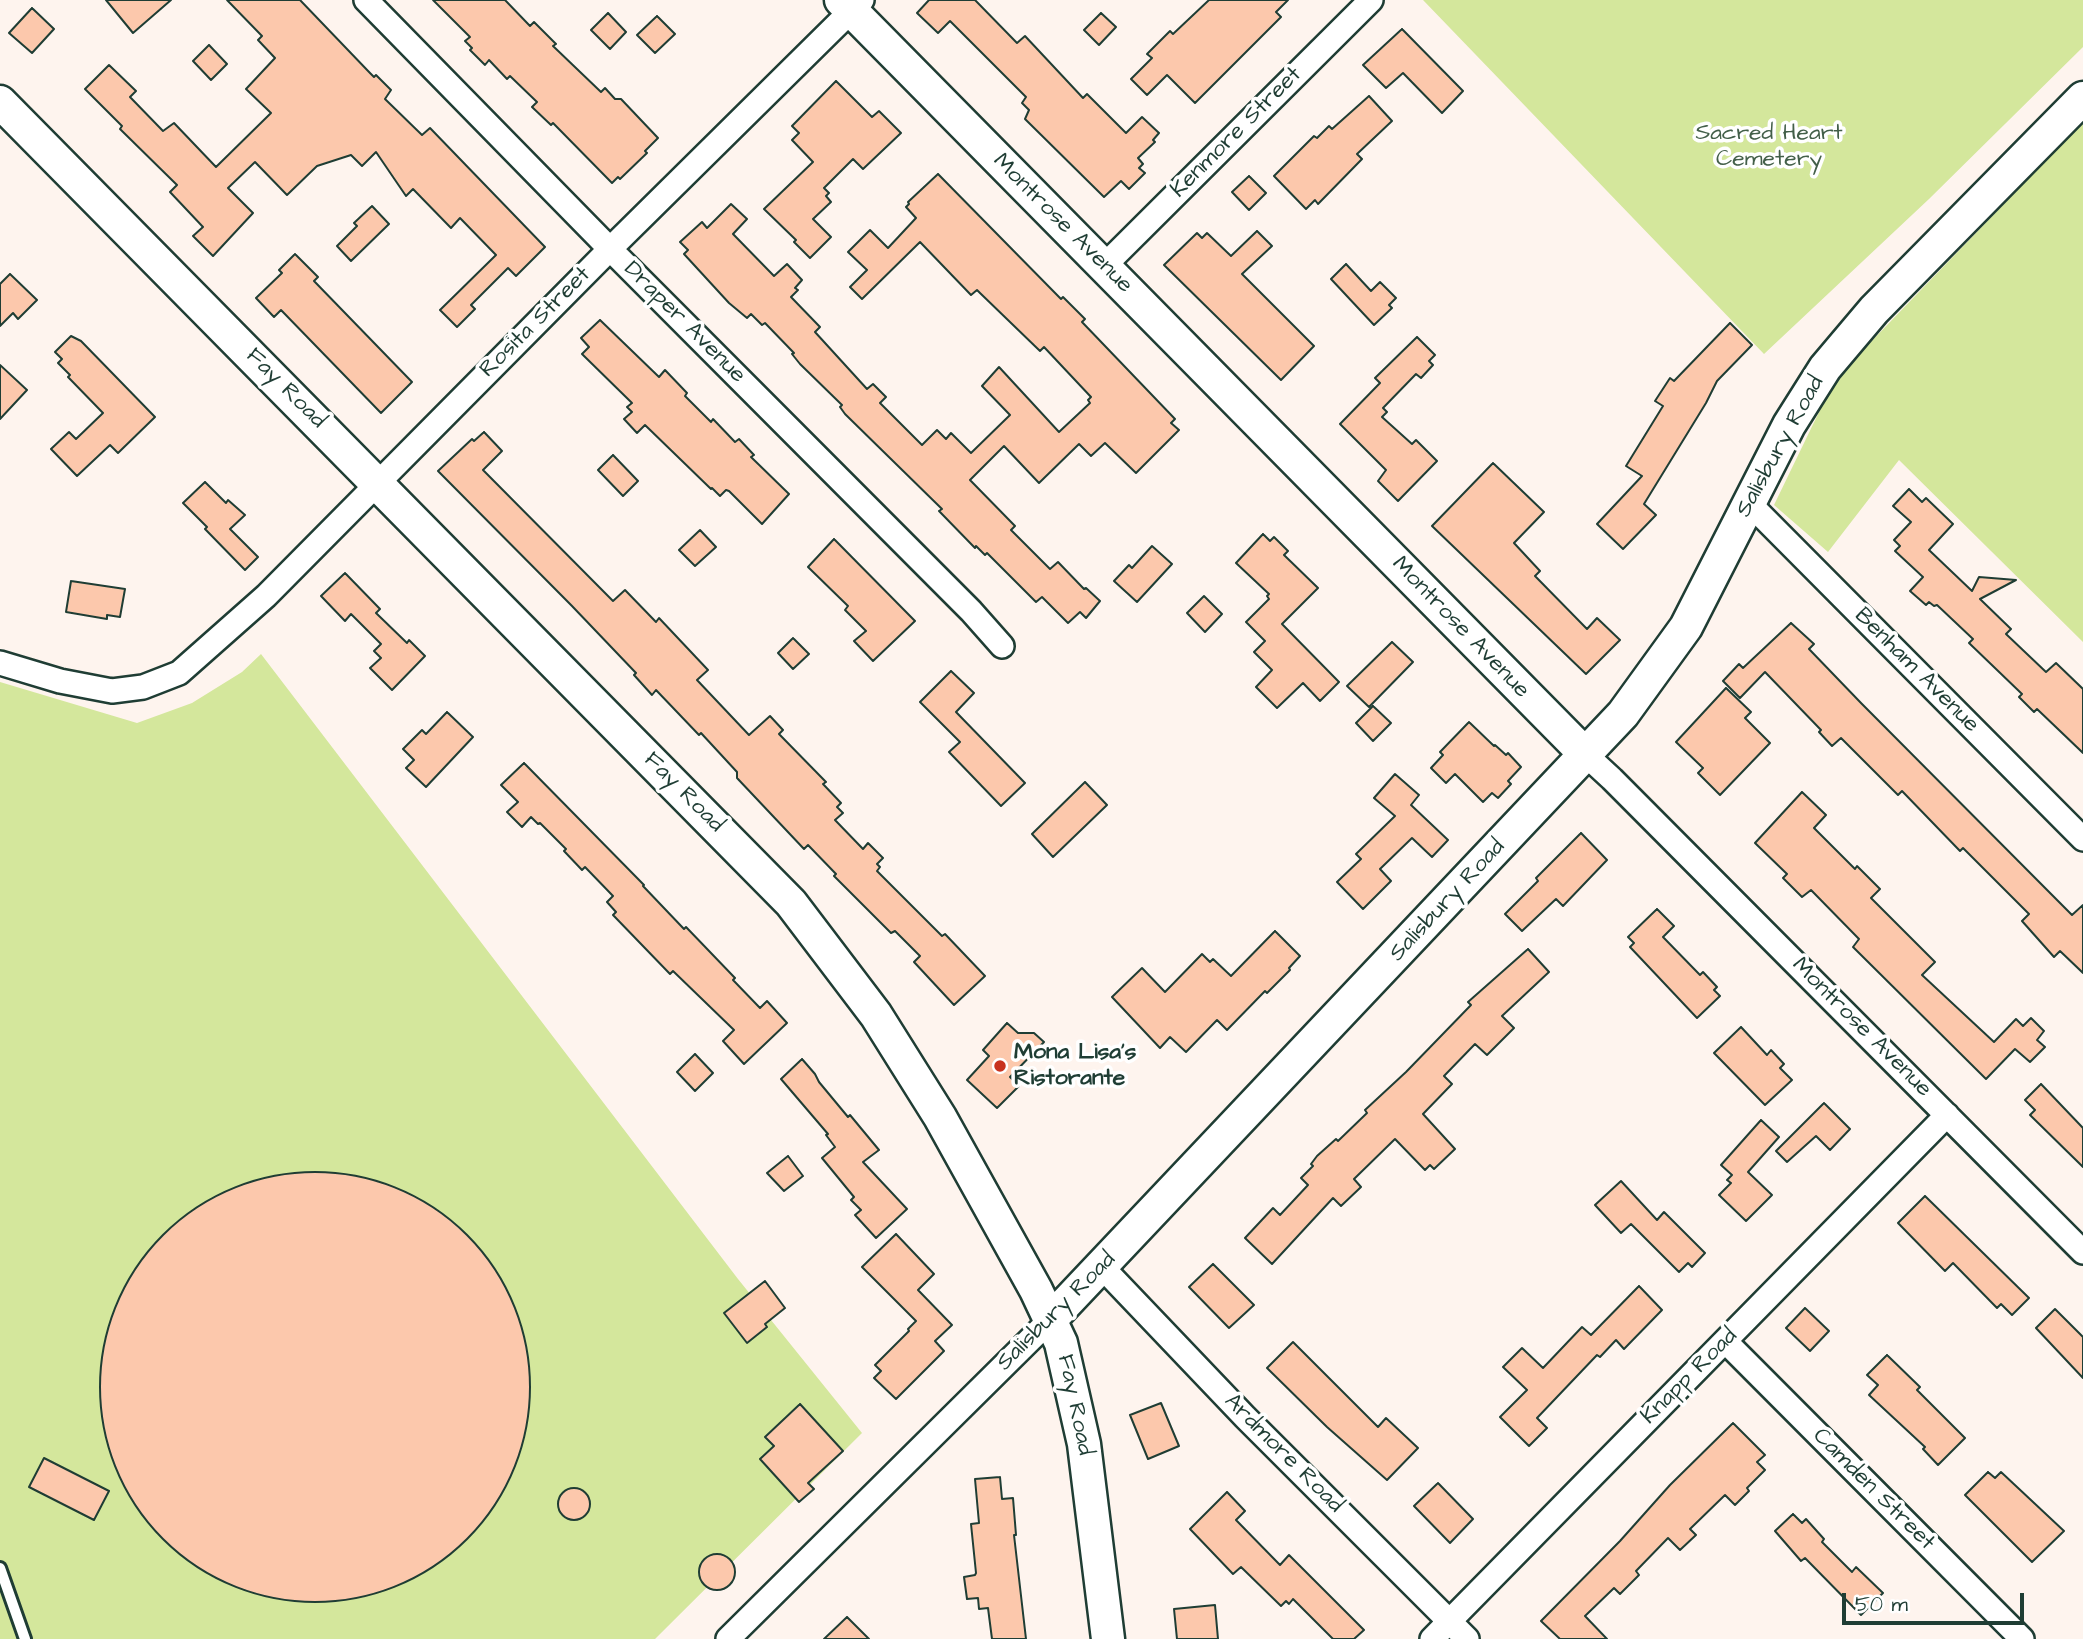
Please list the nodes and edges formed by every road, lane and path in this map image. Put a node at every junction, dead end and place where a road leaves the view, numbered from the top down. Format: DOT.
graph roads {
  1 [pos="366,0"];
  2 [pos="1371,0"];
  3 [pos="851,3"];
  4 [pos="2083,98"];
  5 [pos="0,102"];
  6 [pos="610,249"];
  7 [pos="1104,265"];
  8 [pos="378,483"];
  9 [pos="1748,502"];
  10 [pos="1002,646"];
  11 [pos="0,663"];
  12 [pos="1586,755"];
  13 [pos="2083,839"];
  14 [pos="1947,1115"];
  15 [pos="2083,1252"];
  16 [pos="1101,1268"];
  17 [pos="1050,1320"];
  18 [pos="1725,1341"];
  19 [pos="0,1568"];
  20 [pos="1449,1621"];
  21 [pos="732,1637"];
  22 [pos="25,1639"];
  23 [pos="1108,1639"];
  24 [pos="1432,1639"];
  25 [pos="1467,1639"];
  26 [pos="2022,1639"];
  1 -- 6 [label="street, Draper Avenue"];
  2 -- 7 [label="street, Kenmore Street"];
  3 -- 6 [label="street, Rosita Street"];
  3 -- 7 [label="street, Montrose Avenue"];
  4 -- 9 [label="street, Salisbury Road"];
  5 -- 8 [label="street, Fay Road"];
  6 -- 8 [label="street, Rosita Street"];
  6 -- 10 [label="street, Draper Avenue"];
  7 -- 12 [label="street, Montrose Avenue"];
  8 -- 11 [label="street, Rosita Street"];
  8 -- 17 [label="street, Fay Road"];
  9 -- 12 [label="street, Salisbury Road"];
  9 -- 13 [label="street, Benham Avenue"];
  12 -- 14 [label="street, Montrose Avenue"];
  12 -- 16 [label="street, Salisbury Road"];
  14 -- 15 [label="street, Montrose Avenue"];
  14 -- 18 [label="street, Knapp Road"];
  16 -- 17 [label="street, Salisbury Road"];
  16 -- 20 [label="street, Ardmore Road"];
  17 -- 21 [label="street, Salisbury Road"];
  17 -- 23 [label="street, Fay Road"];
  18 -- 20 [label="street, Knapp Road"];
  18 -- 26 [label="street, Camden Street"];
  19 -- 22 [label="lane"];
  20 -- 24 [label="street, Knapp Road"];
  20 -- 25 [label="street, Ardmore Road"];
}
